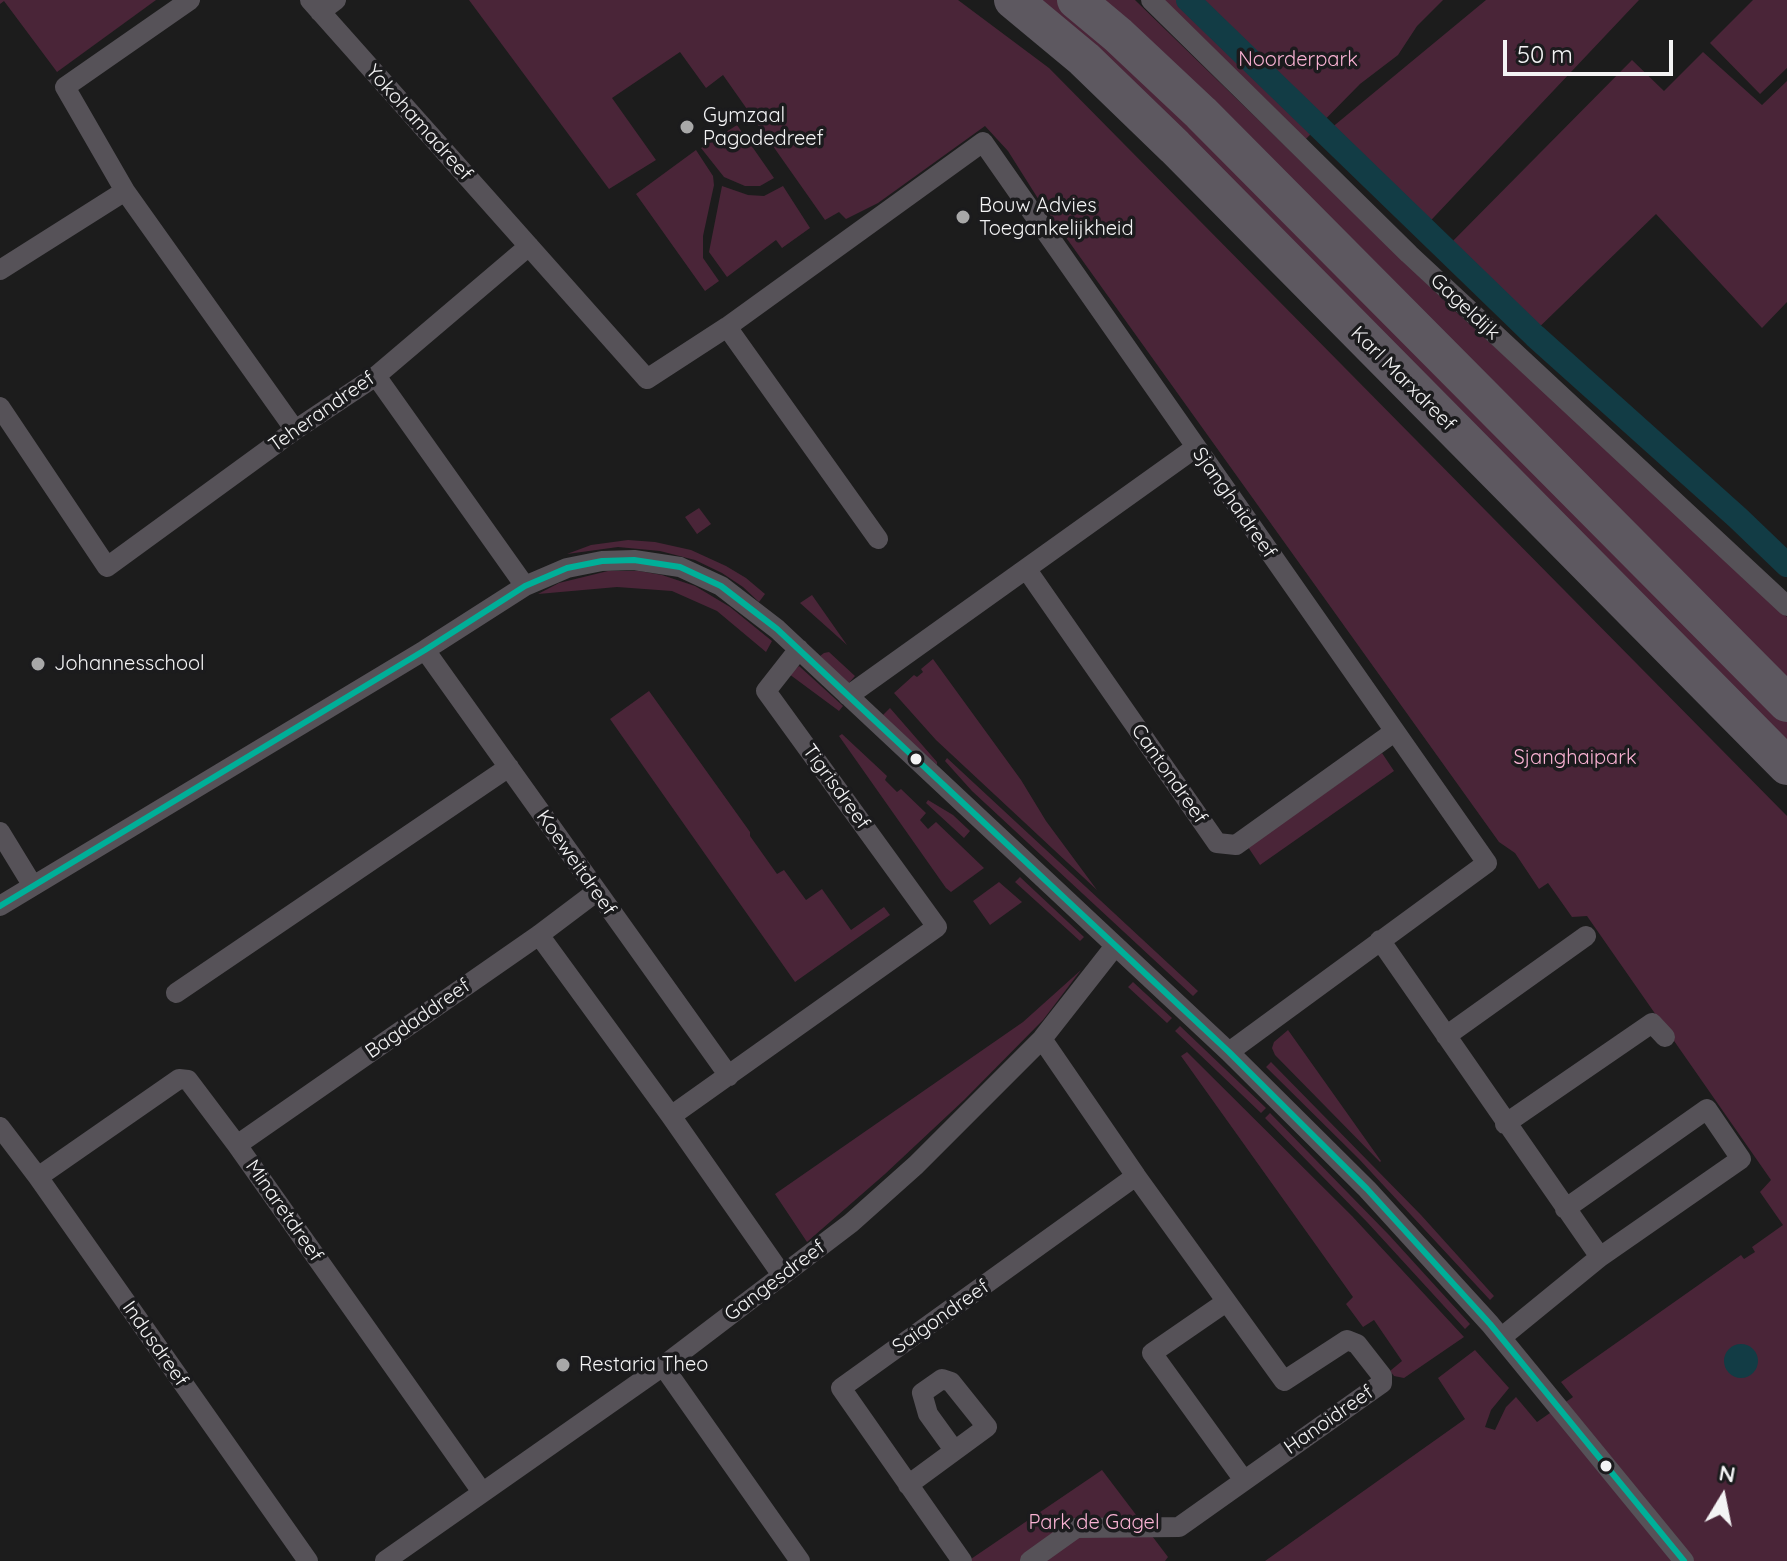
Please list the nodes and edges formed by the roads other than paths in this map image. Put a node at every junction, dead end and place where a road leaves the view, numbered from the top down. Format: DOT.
graph roads {
  1 [pos="190,0"];
  2 [pos="1013,0"];
  3 [pos="1076,0"];
  4 [pos="1151,0"];
  5 [pos="322,4"];
  6 [pos="125,191"];
  7 [pos="529,246"];
  8 [pos="0,270"];
  9 [pos="727,327"];
  10 [pos="376,376"];
  11 [pos="0,407"];
  12 [pos="295,430"];
  13 [pos="1195,448"];
  14 [pos="878,539"];
  15 [pos="1027,570"];
  16 [pos="525,586"];
  17 [pos="1787,606"];
  18 [pos="799,649"];
  19 [pos="425,650"];
  20 [pos="848,696"];
  21 [pos="1787,703"];
  22 [pos="1394,732"];
  23 [pos="1787,766"];
  24 [pos="509,767"];
  25 [pos="0,832"];
  26 [pos="33,886"];
  27 [pos="596,892"];
  28 [pos="0,906"];
  29 [pos="539,935"];
  30 [pos="1586,936"];
  31 [pos="1380,940"];
  32 [pos="1115,946"];
  33 [pos="176,993"];
  34 [pos="1446,1036"];
  35 [pos="1665,1037"];
  36 [pos="1042,1039"];
  37 [pos="1229,1052"];
  38 [pos="729,1076"];
  39 [pos="671,1116"];
  40 [pos="1505,1124"];
  41 [pos="0,1127"];
  42 [pos="237,1145"];
  43 [pos="1136,1176"];
  44 [pos="38,1177"];
  45 [pos="1565,1209"];
  46 [pos="1600,1257"];
  47 [pos="782,1275"];
  48 [pos="1226,1302"];
  49 [pos="1502,1337"];
  50 [pos="663,1366"];
  51 [pos="954,1450"];
  52 [pos="1243,1479"];
  53 [pos="908,1485"];
  54 [pos="482,1492"];
  55 [pos="389,1560"];
  56 [pos="308,1561"];
  57 [pos="800,1561"];
  58 [pos="962,1561"];
  59 [pos="1030,1561"];
  60 [pos="1684,1561"];
  1 -- 6 [label="street"];
  2 -- 23 [label="highway, Karl Marxdreef"];
  3 -- 21 [label="highway"];
  4 -- 17 [label="street, Gageldijk"];
  5 -- 7 [label="street, Yokohamadreef"];
  6 -- 8 [label="street"];
  6 -- 12 [label="street"];
  7 -- 9 [label="street, Yokohamadreef"];
  7 -- 10 [label="street, Teherandreef"];
  9 -- 13 [label="street, Sjanghaidreef"];
  9 -- 14 [label="street"];
  10 -- 12 [label="street, Teherandreef"];
  10 -- 16 [label="street"];
  11 -- 12 [label="street, Teherandreef"];
  13 -- 15 [label="street"];
  13 -- 22 [label="street, Sjanghaidreef"];
  15 -- 20 [label="street"];
  15 -- 22 [label="street, Cantondreef"];
  16 -- 18 [label="street"];
  16 -- 19 [label="street"];
  18 -- 20 [label="street"];
  18 -- 38 [label="street, Tigrisdreef"];
  19 -- 24 [label="street, Koeweitdreef"];
  19 -- 26 [label="street"];
  20 -- 32 [label="street"];
  22 -- 31 [label="street, Sjanghaidreef"];
  24 -- 27 [label="street, Koeweitdreef"];
  24 -- 33 [label="street"];
  25 -- 26 [label="street"];
  26 -- 28 [label="street"];
  27 -- 29 [label="street, Bagdaddreef"];
  27 -- 38 [label="street, Koeweitdreef"];
  29 -- 39 [label="street"];
  29 -- 42 [label="street, Bagdaddreef"];
  30 -- 34 [label="street"];
  31 -- 34 [label="street"];
  31 -- 37 [label="street"];
  32 -- 36 [label="street, Gangesdreef"];
  32 -- 37 [label="street"];
  34 -- 40 [label="street"];
  35 -- 40 [label="street"];
  36 -- 43 [label="street, Hanoidreef"];
  36 -- 47 [label="street, Gangesdreef"];
  37 -- 49 [label="street"];
  38 -- 39 [label="street"];
  39 -- 47 [label="street"];
  40 -- 45 [label="street"];
  41 -- 44 [label="street, Indusdreef"];
  42 -- 44 [label="street, Minaretdreef"];
  42 -- 54 [label="street, Minaretdreef"];
  43 -- 48 [label="street, Hanoidreef"];
  43 -- 53 [label="street, Saigondreef"];
  44 -- 56 [label="street, Indusdreef"];
  45 -- 46 [label="street"];
  45 -- 46 [label="street"];
  46 -- 49 [label="street"];
  47 -- 50 [label="street, Gangesdreef"];
  48 -- 52 [label="street"];
  48 -- 52 [label="street, Hanoidreef"];
  49 -- 60 [label="street"];
  50 -- 54 [label="street, Gangesdreef"];
  50 -- 57 [label="street"];
  51 -- 53 [label="street"];
  52 -- 59 [label="street, Hanoidreef"];
  53 -- 58 [label="street, Saigondreef"];
  54 -- 55 [label="street, Gangesdreef"];
}
